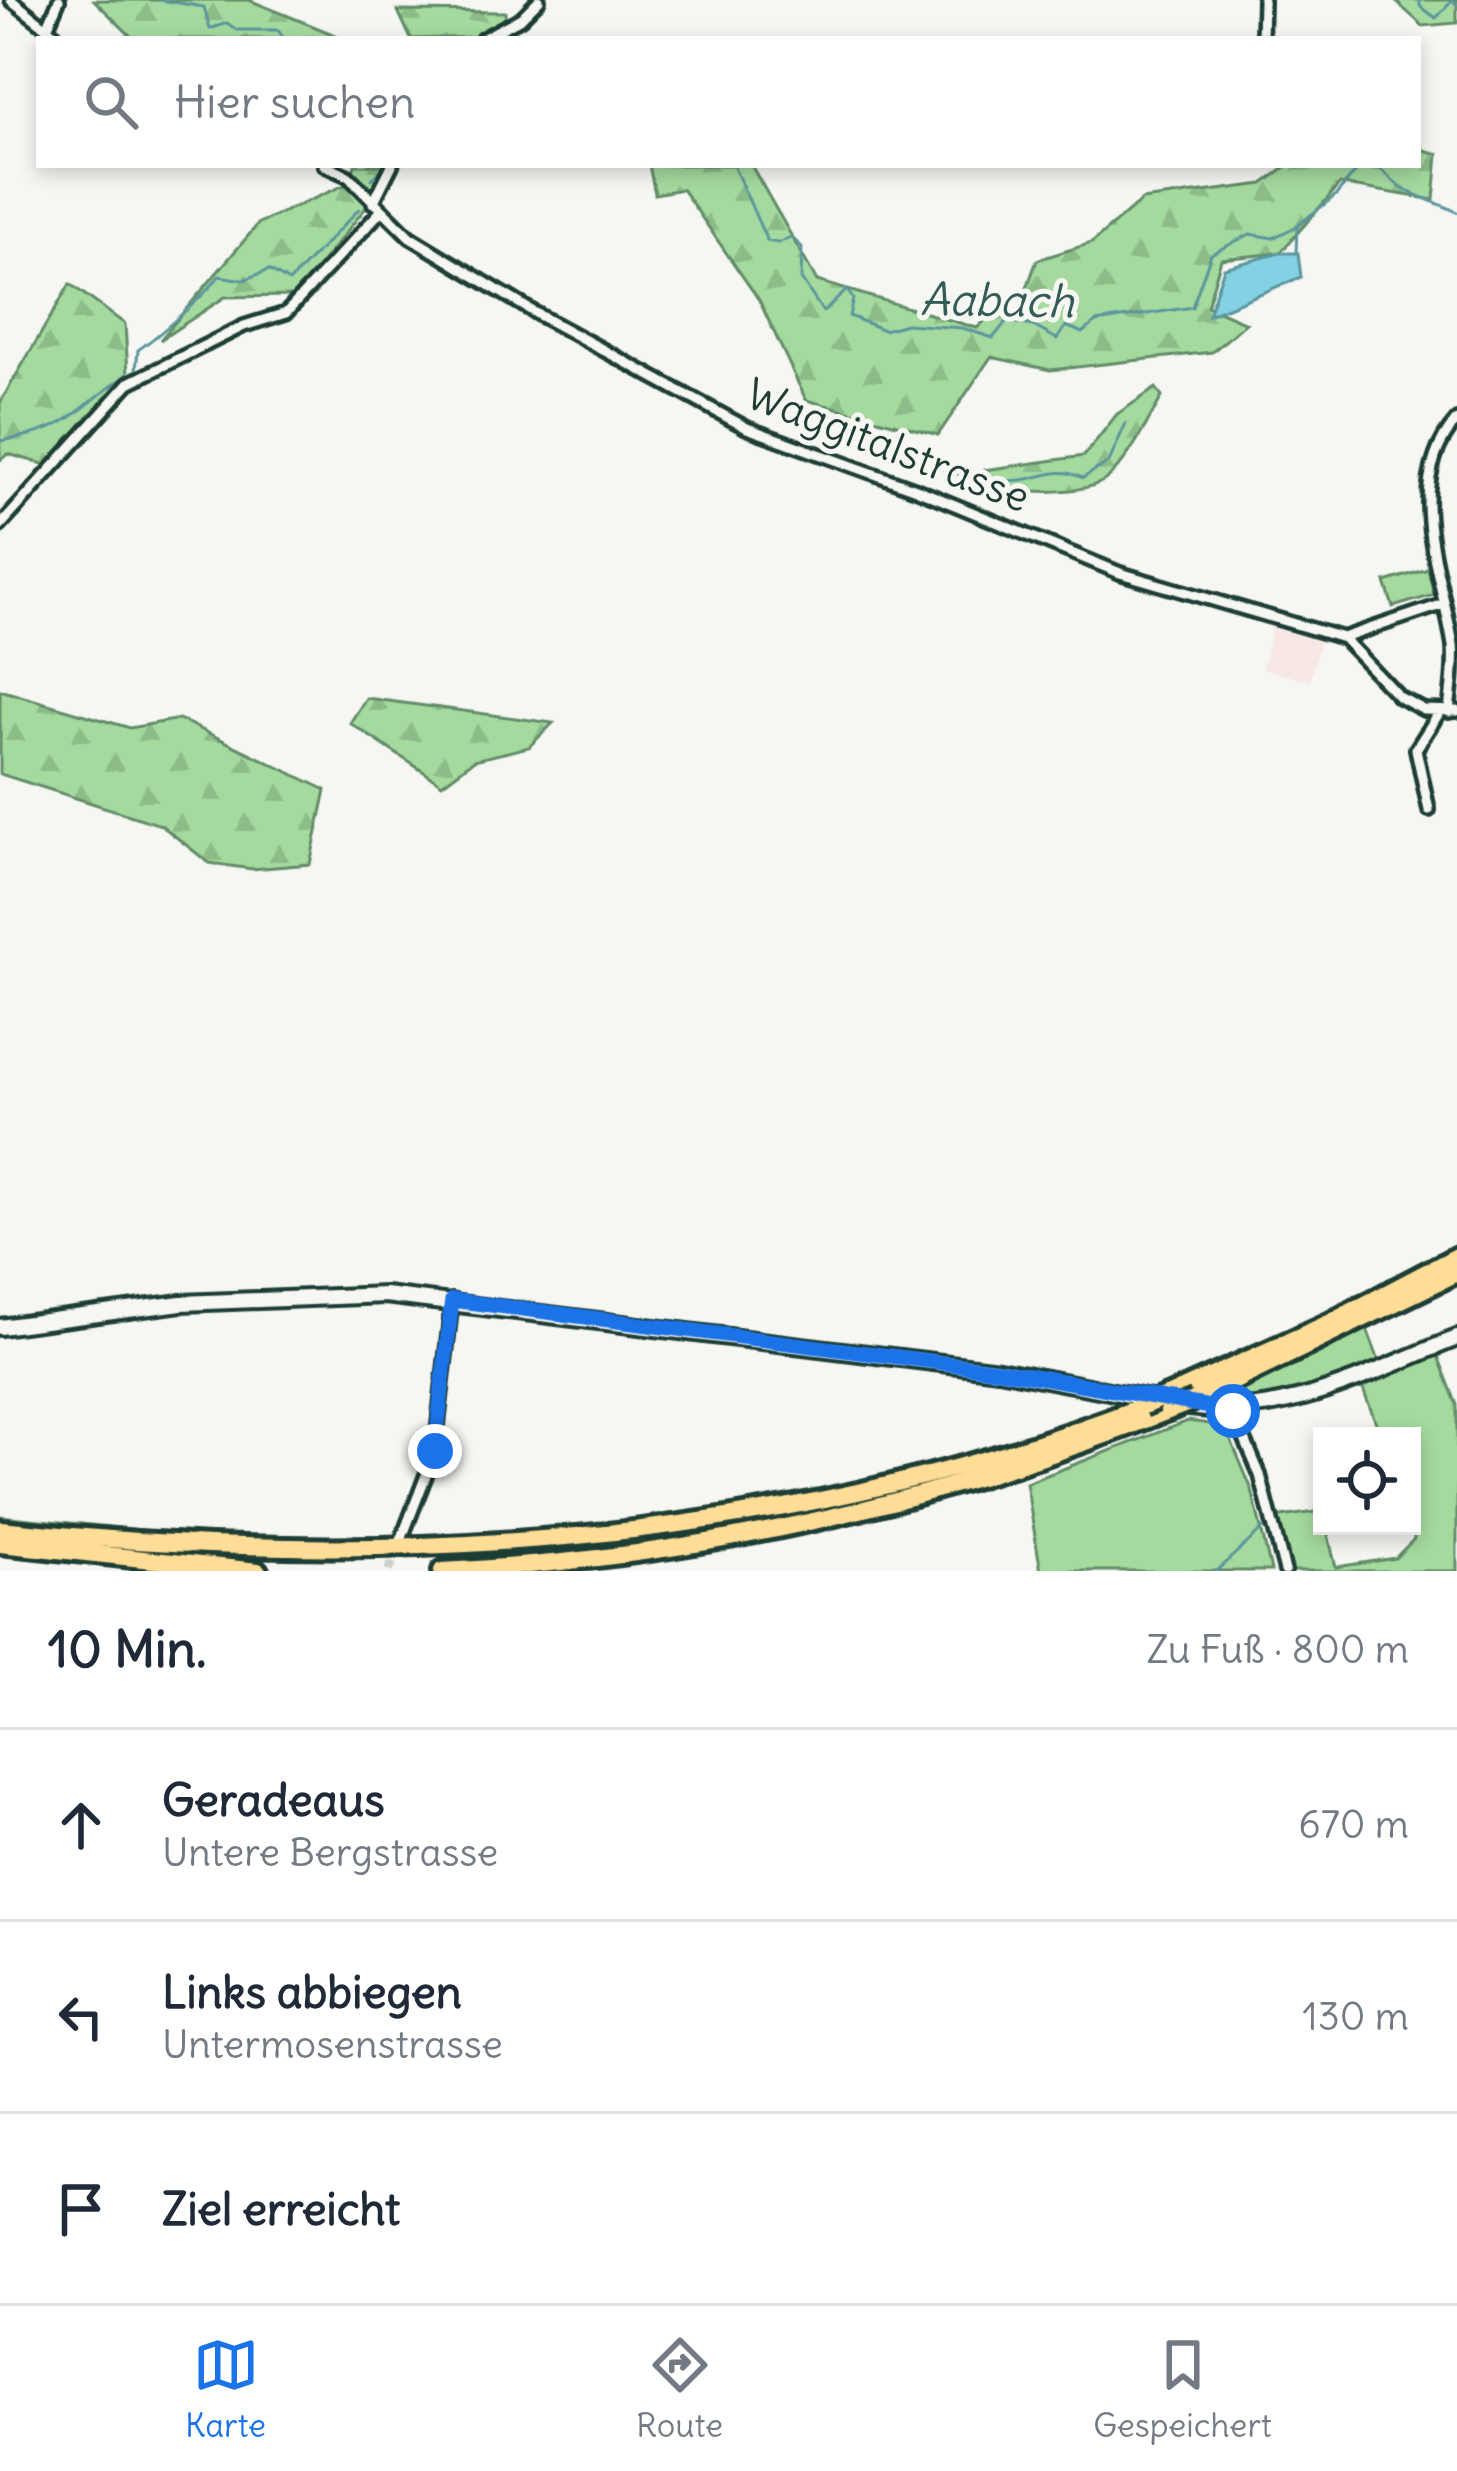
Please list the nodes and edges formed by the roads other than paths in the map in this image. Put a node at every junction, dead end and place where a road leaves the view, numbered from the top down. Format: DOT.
graph roads {
  1 [pos="11,0"];
  2 [pos="59,0"];
  3 [pos="539,0"];
  4 [pos="1263,0"];
  5 [pos="47,28"];
  6 [pos="57,36"];
  7 [pos="488,36"];
  8 [pos="1262,36"];
  9 [pos="330,168"];
  10 [pos="391,168"];
  11 [pos="376,207"];
  12 [pos="1457,420"];
  13 [pos="0,526"];
  14 [pos="1442,604"];
  15 [pos="1343,638"];
  16 [pos="1448,712"];
  17 [pos="1429,810"];
  18 [pos="1457,1256"];
  19 [pos="1457,1273"];
  20 [pos="452,1300"];
  21 [pos="0,1327"];
  22 [pos="1457,1338"];
  23 [pos="1167,1404"];
  24 [pos="1233,1411"];
  25 [pos="0,1529"];
  26 [pos="0,1544"];
  27 [pos="398,1549"];
  28 [pos="258,1571"];
  29 [pos="442,1571"];
  30 [pos="1286,1571"];
  1 -- 5 [label="street"];
  2 -- 5 [label="street"];
  3 -- 7 [label="street"];
  4 -- 8 [label="street"];
  5 -- 6 [label="street"];
  9 -- 11 [label="street, Waggitalstrasse"];
  10 -- 11 [label="street"];
  11 -- 13 [label="street"];
  11 -- 15 [label="street, Waggitalstrasse"];
  12 -- 14 [label="street"];
  14 -- 15 [label="street"];
  14 -- 16 [label="street"];
  15 -- 16 [label="street"];
  16 -- 17 [label="street"];
  18 -- 23 [label="highway"];
  19 -- 23 [label="highway, bridge"];
  20 -- 21 [label="main road"];
  20 -- 24 [label="main road"];
  20 -- 27 [label="street"];
  22 -- 24 [label="main road"];
  23 -- 25 [label="highway, bridge"];
  23 -- 29 [label="highway"];
  24 -- 30 [label="street"];
  26 -- 28 [label="highway"];
}
